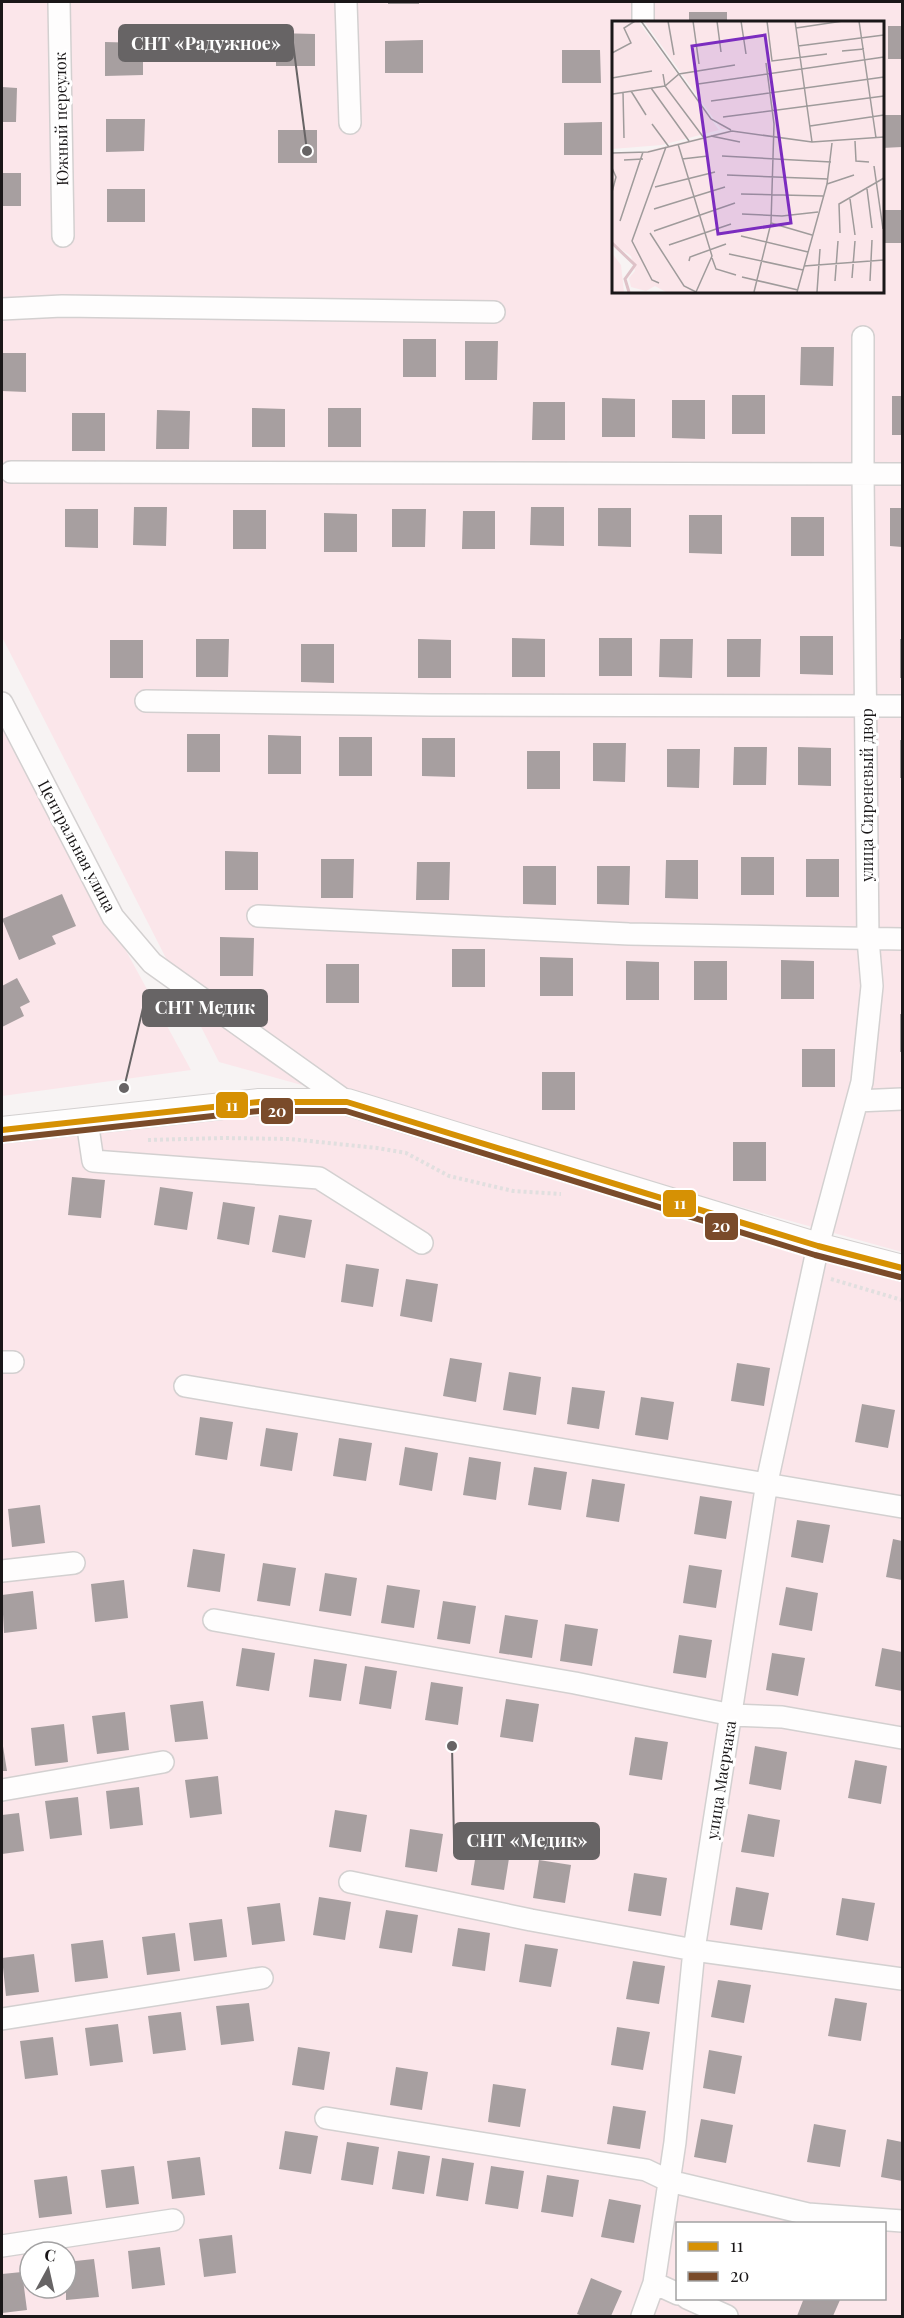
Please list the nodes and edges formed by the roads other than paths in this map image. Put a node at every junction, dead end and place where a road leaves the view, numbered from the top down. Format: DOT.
graph roads {
  1 [pos="59,2"];
  2 [pos="346,2"];
  3 [pos="643,2"];
  4 [pos="643,21"];
  5 [pos="350,123"];
  6 [pos="63,236"];
  7 [pos="2,309"];
  8 [pos="494,312"];
  9 [pos="863,337"];
  10 [pos="11,472"];
  11 [pos="863,474"];
  12 [pos="903,474"];
  13 [pos="146,701"];
  14 [pos="2,703"];
  15 [pos="903,706"];
  16 [pos="867,707"];
  17 [pos="258,916"];
  18 [pos="868,939"];
  19 [pos="903,939"];
  20 [pos="903,1099"];
  21 [pos="857,1101"];
  22 [pos="347,1102"];
  23 [pos="87,1121"];
  24 [pos="2,1130"];
  25 [pos="422,1243"];
  26 [pos="818,1246"];
  27 [pos="903,1268"];
  28 [pos="185,1386"];
  29 [pos="767,1482"];
  30 [pos="903,1506"];
  31 [pos="74,1563"];
  32 [pos="2,1571"];
  33 [pos="214,1620"];
  34 [pos="732,1715"];
  35 [pos="903,1737"];
  36 [pos="163,1762"];
  37 [pos="2,1790"];
  38 [pos="350,1882"];
  39 [pos="694,1950"];
  40 [pos="262,1978"];
  41 [pos="903,1979"];
  42 [pos="2,2019"];
  43 [pos="326,2118"];
  44 [pos="669,2181"];
  45 [pos="173,2220"];
  46 [pos="903,2221"];
  47 [pos="2,2246"];
  48 [pos="654,2283"];
  49 [pos="676,2293"];
  50 [pos="691,2300"];
  51 [pos="642,2316"];
  52 [pos="727,2316"];
  1 -- 6 [label="street, Южный переулок"];
  2 -- 5 [label="street"];
  3 -- 4 [label="street"];
  7 -- 8 [label="street"];
  9 -- 11 [label="street, улица Сиреневый двор"];
  10 -- 11 [label="street"];
  11 -- 12 [label="street"];
  11 -- 16 [label="street, улица Сиреневый двор"];
  13 -- 16 [label="street"];
  14 -- 22 [label="street, Центральная улица"];
  15 -- 16 [label="street"];
  16 -- 18 [label="street, улица Сиреневый двор"];
  17 -- 18 [label="street"];
  18 -- 19 [label="street"];
  18 -- 21 [label="street, улица Сиреневый двор"];
  20 -- 21 [label="street"];
  21 -- 26 [label="street, улица Сиреневый двор"];
  22 -- 23 [label="street"];
  22 -- 26 [label="street"];
  23 -- 24 [label="street"];
  23 -- 25 [label="street"];
  26 -- 27 [label="street"];
  26 -- 29 [label="street, улица Маерчака"];
  28 -- 29 [label="street"];
  29 -- 30 [label="street"];
  29 -- 34 [label="street, улица Маерчака"];
  31 -- 32 [label="street"];
  33 -- 34 [label="street"];
  34 -- 35 [label="street"];
  34 -- 39 [label="street, улица Маерчака"];
  36 -- 37 [label="street"];
  38 -- 39 [label="street"];
  39 -- 41 [label="street"];
  39 -- 44 [label="street, улица Маерчака"];
  40 -- 42 [label="street"];
  43 -- 44 [label="street"];
  44 -- 46 [label="street"];
  44 -- 48 [label="street, улица Маерчака"];
  45 -- 47 [label="street"];
  48 -- 49 [label="street"];
  48 -- 51 [label="street, улица Маерчака"];
  50 -- 52 [label="street"];
}
